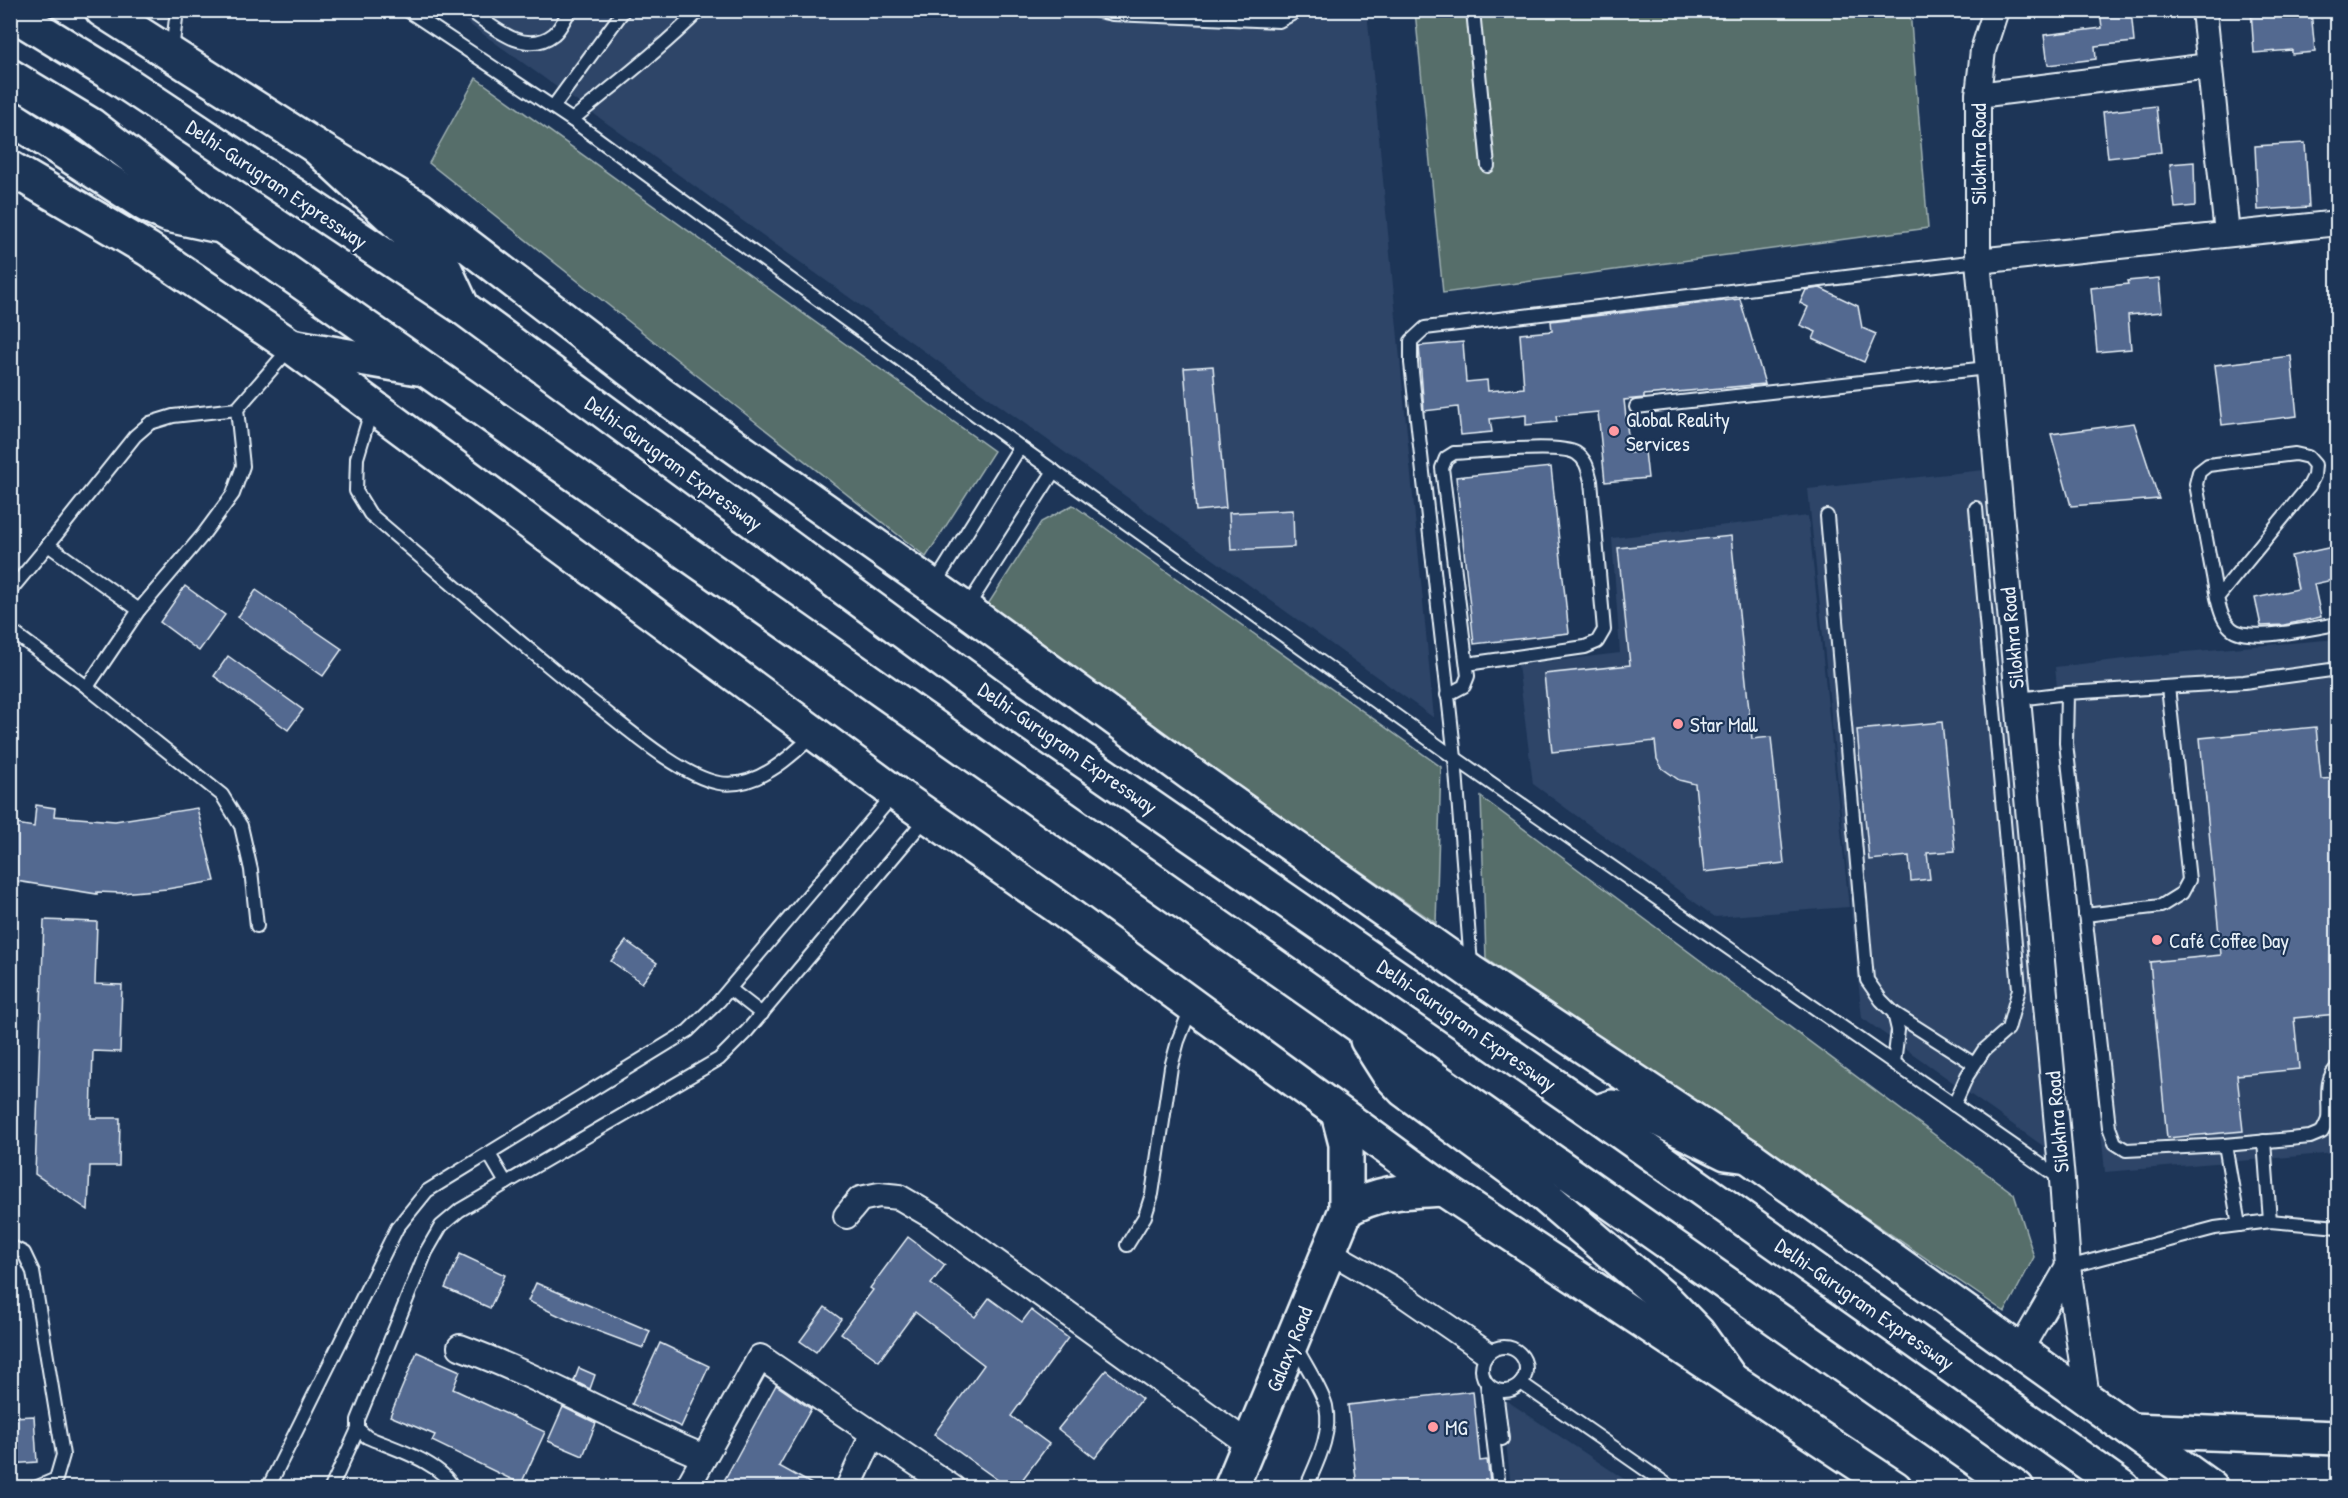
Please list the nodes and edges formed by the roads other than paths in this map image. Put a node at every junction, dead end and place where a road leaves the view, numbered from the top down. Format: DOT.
graph roads {
  1 [pos="102,10"];
  2 [pos="177,10"];
  3 [pos="407,10"];
  4 [pos="469,10"];
  5 [pos="570,10"];
  6 [pos="624,10"];
  7 [pos="700,10"];
  8 [pos="1093,10"];
  9 [pos="1299,10"];
  10 [pos="1473,10"];
  11 [pos="1996,10"];
  12 [pos="2204,10"];
  13 [pos="10,12"];
  14 [pos="171,54"];
  15 [pos="2209,66"];
  16 [pos="10,76"];
  17 [pos="1978,95"];
  18 [pos="553,107"];
  19 [pos="10,117"];
  20 [pos="572,120"];
  21 [pos="315,146"];
  22 [pos="1488,166"];
  23 [pos="10,168"];
  24 [pos="2337,223"];
  25 [pos="223,226"];
  26 [pos="2227,234"];
  27 [pos="1978,261"];
  28 [pos="462,307"];
  29 [pos="291,346"];
  30 [pos="1987,368"];
  31 [pos="425,369"];
  32 [pos="372,407"];
  33 [pos="1636,407"];
  34 [pos="237,409"];
  35 [pos="1020,447"];
  36 [pos="1054,471"];
  37 [pos="1976,508"];
  38 [pos="1827,516"];
  39 [pos="48,545"];
  40 [pos="934,586"];
  41 [pos="10,591"];
  42 [pos="2217,598"];
  43 [pos="965,609"];
  44 [pos="139,610"];
  45 [pos="2337,624"];
  46 [pos="10,630"];
  47 [pos="1467,664"];
  48 [pos="2337,669"];
  49 [pos="87,687"];
  50 [pos="2168,687"];
  51 [pos="2067,693"];
  52 [pos="1447,695"];
  53 [pos="2018,699"];
  54 [pos="816,732"];
  55 [pos="1455,758"];
  56 [pos="895,793"];
  57 [pos="928,816"];
  58 [pos="2085,915"];
  59 [pos="257,926"];
  60 [pos="1471,972"];
  61 [pos="730,989"];
  62 [pos="1192,1006"];
  63 [pos="1894,1013"];
  64 [pos="762,1014"];
  65 [pos="1359,1026"];
  66 [pos="1894,1063"];
  67 [pos="1974,1064"];
  68 [pos="2337,1067"];
  69 [pos="1954,1105"];
  70 [pos="1338,1113"];
  71 [pos="1594,1113"];
  72 [pos="2264,1141"];
  73 [pos="2225,1145"];
  74 [pos="489,1154"];
  75 [pos="1748,1156"];
  76 [pos="2062,1180"];
  77 [pos="506,1183"];
  78 [pos="1443,1189"];
  79 [pos="1346,1210"];
  80 [pos="846,1216"];
  81 [pos="2270,1221"];
  82 [pos="2239,1225"];
  83 [pos="2337,1227"];
  84 [pos="1127,1245"];
  85 [pos="10,1246"];
  86 [pos="1329,1251"];
  87 [pos="2068,1267"];
  88 [pos="1292,1340"];
  89 [pos="460,1347"];
  90 [pos="2020,1350"];
  91 [pos="1488,1354"];
  92 [pos="1730,1378"];
  93 [pos="1521,1383"];
  94 [pos="1492,1388"];
  95 [pos="2086,1398"];
  96 [pos="358,1429"];
  97 [pos="2130,1430"];
  98 [pos="873,1434"];
  99 [pos="2337,1438"];
  100 [pos="1250,1445"];
  101 [pos="704,1457"];
  102 [pos="951,1487"];
  103 [pos="35,1488"];
  104 [pos="268,1488"];
  105 [pos="331,1488"];
  106 [pos="453,1488"];
  107 [pos="687,1488"];
  108 [pos="848,1488"];
  109 [pos="1231,1488"];
  110 [pos="1306,1488"];
  111 [pos="1499,1488"];
  112 [pos="1507,1488"];
  113 [pos="1672,1488"];
  114 [pos="1895,1488"];
  115 [pos="2017,1488"];
  116 [pos="2123,1488"];
  117 [pos="2211,1488"];
  1 -- 14 [label="main road"];
  2 -- 14 [label="lane"];
  3 -- 18 [label="lane"];
  4 -- 5 [label="lane"];
  6 -- 18 [label="lane"];
  7 -- 20 [label="lane"];
  8 -- 9 [label="lane"];
  10 -- 22 [label="lane"];
  11 -- 17 [label="street, Silokhra Road"];
  12 -- 15 [label="street"];
  13 -- 28 [label="main road, Delhi-Gurugram Expressway"];
  14 -- 21 [label="main road"];
  15 -- 17 [label="street"];
  15 -- 26 [label="street"];
  16 -- 25 [label="main road"];
  17 -- 27 [label="street, Silokhra Road"];
  18 -- 20 [label="lane"];
  19 -- 25 [label="main road"];
  20 -- 35 [label="lane"];
  21 -- 28 [label="main road"];
  21 -- 40 [label="main road"];
  23 -- 29 [label="main road"];
  24 -- 26 [label="street"];
  25 -- 31 [label="main road"];
  26 -- 27 [label="street"];
  27 -- 30 [label="street, Silokhra Road"];
  27 -- 52 [label="lane"];
  28 -- 71 [label="main road, Delhi-Gurugram Expressway"];
  29 -- 31 [label="main road"];
  29 -- 32 [label="main road"];
  29 -- 34 [label="lane"];
  30 -- 33 [label="lane"];
  30 -- 53 [label="street, Silokhra Road"];
  31 -- 65 [label="main road"];
  32 -- 54 [label="main road"];
  32 -- 54 [label="lane"];
  34 -- 39 [label="lane"];
  34 -- 44 [label="lane"];
  35 -- 36 [label="lane"];
  35 -- 40 [label="lane"];
  36 -- 43 [label="lane"];
  36 -- 55 [label="lane"];
  37 -- 67 [label="lane"];
  38 -- 63 [label="lane"];
  39 -- 41 [label="lane"];
  39 -- 44 [label="lane"];
  40 -- 43 [label="main road"];
  42 -- 42 [label="lane"];
  42 -- 45 [label="lane"];
  43 -- 60 [label="main road"];
  44 -- 49 [label="lane"];
  46 -- 49 [label="lane"];
  47 -- 47 [label="lane"];
  47 -- 52 [label="lane"];
  48 -- 50 [label="lane"];
  49 -- 59 [label="lane"];
  50 -- 51 [label="lane"];
  50 -- 58 [label="lane"];
  51 -- 53 [label="lane"];
  51 -- 58 [label="lane"];
  52 -- 55 [label="lane"];
  53 -- 76 [label="street, Silokhra Road"];
  54 -- 56 [label="main road"];
  55 -- 60 [label="lane"];
  55 -- 66 [label="lane"];
  56 -- 57 [label="main road"];
  56 -- 61 [label="lane"];
  57 -- 62 [label="main road"];
  57 -- 64 [label="lane"];
  58 -- 73 [label="lane"];
  60 -- 75 [label="main road"];
  61 -- 64 [label="lane"];
  61 -- 74 [label="lane"];
  62 -- 70 [label="main road"];
  62 -- 84 [label="lane"];
  63 -- 66 [label="lane"];
  63 -- 67 [label="lane"];
  64 -- 77 [label="lane"];
  65 -- 92 [label="main road"];
  65 -- 115 [label="main road"];
  66 -- 69 [label="lane"];
  67 -- 69 [label="lane"];
  68 -- 72 [label="lane"];
  69 -- 76 [label="lane"];
  70 -- 78 [label="main road"];
  70 -- 79 [label="main road, Galaxy Road"];
  71 -- 75 [label="main road"];
  71 -- 116 [label="main road, Delhi-Gurugram Expressway"];
  72 -- 73 [label="lane"];
  72 -- 81 [label="lane"];
  73 -- 82 [label="lane"];
  74 -- 77 [label="lane"];
  74 -- 104 [label="lane"];
  75 -- 90 [label="main road"];
  76 -- 87 [label="street, Silokhra Road"];
  77 -- 96 [label="lane"];
  78 -- 79 [label="main road"];
  78 -- 92 [label="main road"];
  79 -- 86 [label="main road, Galaxy Road"];
  80 -- 100 [label="street"];
  81 -- 82 [label="lane"];
  81 -- 83 [label="lane"];
  82 -- 87 [label="lane"];
  85 -- 103 [label="lane"];
  86 -- 88 [label="main road, Galaxy Road"];
  86 -- 91 [label="lane"];
  87 -- 90 [label="street"];
  87 -- 95 [label="street, Silokhra Road"];
  88 -- 100 [label="main road, Galaxy Road"];
  88 -- 110 [label="lane"];
  89 -- 101 [label="street"];
  90 -- 95 [label="main road"];
  91 -- 93 [label="lane"];
  91 -- 94 [label="lane"];
  92 -- 114 [label="main road"];
  93 -- 94 [label="lane"];
  93 -- 113 [label="lane"];
  94 -- 111 [label="lane"];
  94 -- 112 [label="lane"];
  95 -- 97 [label="main road"];
  96 -- 105 [label="lane"];
  96 -- 106 [label="lane"];
  97 -- 99 [label="main road"];
  97 -- 117 [label="main road"];
  98 -- 101 [label="street"];
  98 -- 102 [label="street"];
  98 -- 108 [label="street"];
  100 -- 109 [label="main road, Galaxy Road"];
  101 -- 107 [label="street"];
}
